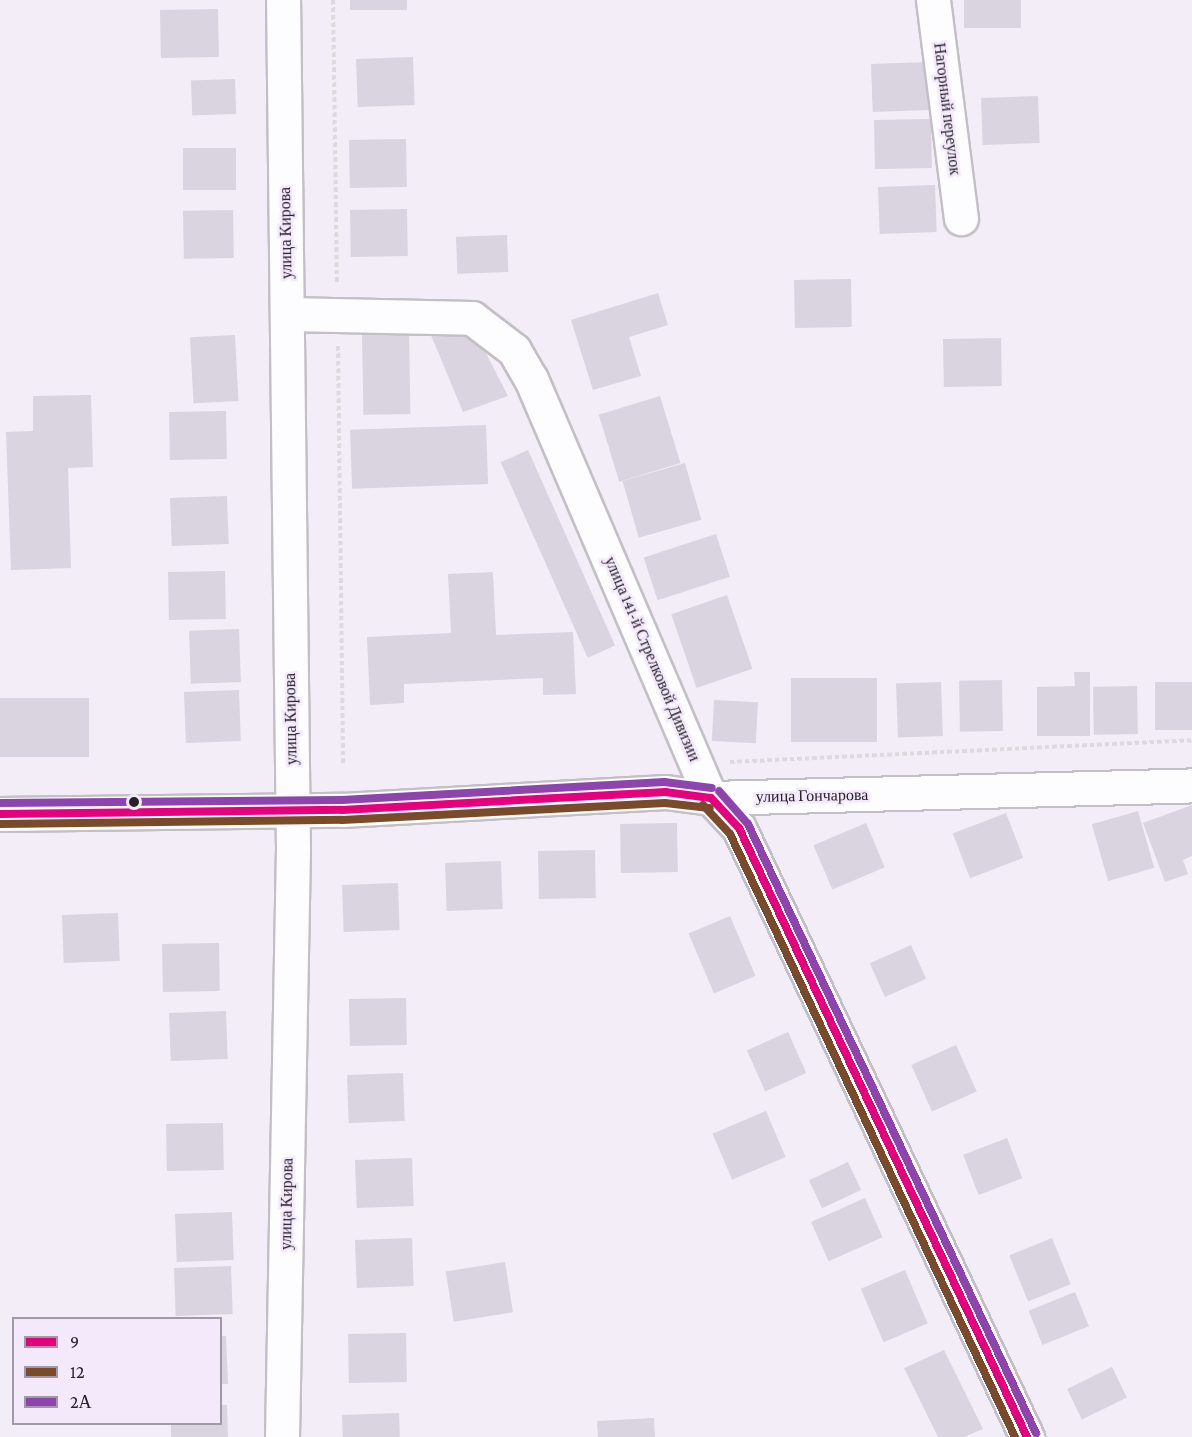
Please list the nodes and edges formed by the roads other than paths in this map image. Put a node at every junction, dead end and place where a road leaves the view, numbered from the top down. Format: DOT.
graph roads {
  1 [pos="283,0"];
  2 [pos="933,0"];
  3 [pos="960,218"];
  4 [pos="287,314"];
  5 [pos="1192,785"];
  6 [pos="711,798"];
  7 [pos="292,812"];
  8 [pos="0,814"];
  9 [pos="282,1437"];
  10 [pos="1027,1437"];
  1 -- 4 [label="street, улица Кирова"];
  2 -- 3 [label="street, Нагорный переулок"];
  4 -- 6 [label="street, улица 141-й Стрелковой Дивизии"];
  4 -- 7 [label="street, улица Кирова"];
  5 -- 6 [label="street, улица Гончарова"];
  6 -- 7 [label="street, улица Гончарова"];
  6 -- 10 [label="street, улица 141-й Стрелковой Дивизии"];
  7 -- 8 [label="street, улица Гончарова"];
  7 -- 9 [label="street, улица Кирова"];
}
